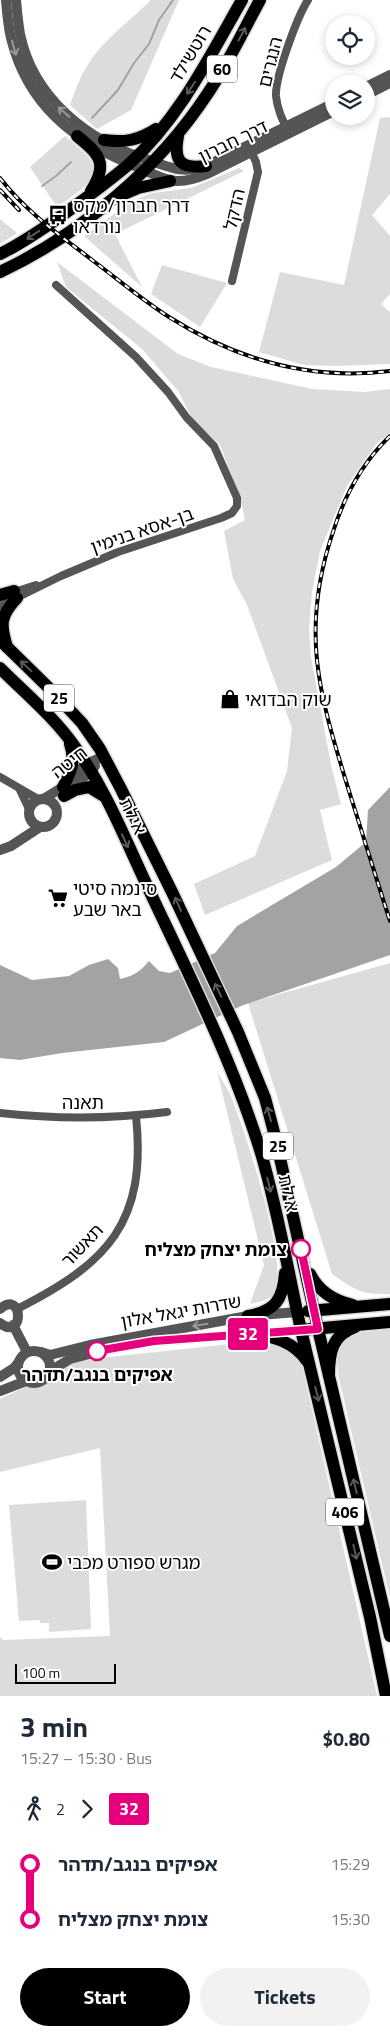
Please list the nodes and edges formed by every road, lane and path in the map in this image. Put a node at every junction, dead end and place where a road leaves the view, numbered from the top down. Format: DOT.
graph roads {
  1 [pos="6,0"];
  2 [pos="16,0"];
  3 [pos="242,0"];
  4 [pos="260,0"];
  5 [pos="308,0"];
  6 [pos="390,75"];
  7 [pos="375,82"];
  8 [pos="390,83"];
  9 [pos="375,90"];
  10 [pos="325,108"];
  11 [pos="325,115"];
  12 [pos="165,124"];
  13 [pos="288,130"];
  14 [pos="178,134"];
  15 [pos="77,136"];
  16 [pos="104,140"];
  17 [pos="250,148"];
  18 [pos="132,160"];
  19 [pos="150,166"];
  20 [pos="206,166"];
  21 [pos="170,181"];
  22 [pos="89,196"];
  23 [pos="108,202"];
  24 [pos="0,254"];
  25 [pos="0,272"];
  26 [pos="232,281"];
  27 [pos="56,286"];
  28 [pos="15,595"];
  29 [pos="0,596"];
  30 [pos="0,606"];
  31 [pos="3,644"];
  32 [pos="0,668"];
  33 [pos="67,735"];
  34 [pos="104,756"];
  35 [pos="88,768"];
  36 [pos="0,777"];
  37 [pos="19,788"];
  38 [pos="64,792"];
  39 [pos="104,797"];
  40 [pos="42,799"];
  41 [pos="57,809"];
  42 [pos="30,814"];
  43 [pos="40,827"];
  44 [pos="11,846"];
  45 [pos="0,850"];
  46 [pos="167,1112"];
  47 [pos="0,1114"];
  48 [pos="136,1116"];
  49 [pos="284,1253"];
  50 [pos="304,1263"];
  51 [pos="390,1304"];
  52 [pos="363,1306"];
  53 [pos="1,1307"];
  54 [pos="17,1309"];
  55 [pos="314,1310"];
  56 [pos="297,1312"];
  57 [pos="248,1316"];
  58 [pos="390,1322"];
  59 [pos="0,1323"];
  60 [pos="363,1324"];
  61 [pos="13,1325"];
  62 [pos="318,1329"];
  63 [pos="301,1330"];
  64 [pos="251,1334"];
  65 [pos="26,1352"];
  66 [pos="41,1352"];
  67 [pos="18,1363"];
  68 [pos="310,1365"];
  69 [pos="50,1371"];
  70 [pos="329,1375"];
  71 [pos="0,1377"];
  72 [pos="26,1382"];
  73 [pos="0,1391"];
  74 [pos="390,1636"];
  75 [pos="386,1696"];
  1 -- 15 [label="street, one-way"];
  16 -- 2 [label="street, one-way"];
  3 -- 12 [label="main road, רוטשילד / 60, one-way"];
  14 -- 4 [label="main road, רוטשילד / 60, one-way"];
  5 -- 13 [label="street, הנגרים"];
  6 -- 7 [label="street"];
  8 -- 9 [label="street"];
  10 -- 13 [label="street, דרך חברון"];
  11 -- 13 [label="street, דרך חברון"];
  12 -- 16 [label="main road"];
  12 -- 18 [label="main road, 60"];
  13 -- 17 [label="street, דרך חברון"];
  14 -- 19 [label="main road, דרך חברון / 60"];
  14 -- 20 [label="main road"];
  15 -- 18 [label="street"];
  15 -- 22 [label="main road"];
  16 -- 18 [label="street"];
  17 -- 20 [label="street, דרך חברון"];
  17 -- 21 [label="street, דרך חברון"];
  17 -- 26 [label="street, הדקל"];
  18 -- 19 [label="street, דרך חברון"];
  18 -- 22 [label="main road, 60"];
  19 -- 20 [label="street, דרך חברון"];
  19 -- 21 [label="street, דרך חברון"];
  19 -- 23 [label="main road, דרך חברון / 60"];
  21 -- 23 [label="main road"];
  22 -- 24 [label="main road, 60, one-way"];
  23 -- 25 [label="main road, דרך חברון / 60"];
  27 -- 28 [label="street, בן-אסא בנימין"];
  28 -- 29 [label="main road"];
  28 -- 30 [label="street, בן-אסא בנימין"];
  28 -- 31 [label="main road"];
  34 -- 31 [label="main road, אילת / 25, one-way"];
  32 -- 33 [label="main road, אילת / 25"];
  33 -- 35 [label="main road, אילת / 25"];
  33 -- 38 [label="main road"];
  34 -- 35 [label="street, חיטה"];
  50 -- 34 [label="main road, אילת / 25, one-way"];
  35 -- 38 [label="street, חיטה"];
  35 -- 39 [label="main road, אילת / 25"];
  36 -- 37 [label="street"];
  37 -- 40 [label="street"];
  37 -- 42 [label="street"];
  38 -- 39 [label="main road"];
  38 -- 40 [label="street, חיטה"];
  38 -- 41 [label="street, חיטה"];
  39 -- 49 [label="main road, אילת / 25, one-way"];
  40 -- 41 [label="street, חיטה"];
  40 -- 42 [label="street, חיטה"];
  41 -- 43 [label="street, חיטה"];
  42 -- 43 [label="street"];
  42 -- 44 [label="street, חיטה"];
  43 -- 44 [label="street, חיטה"];
  44 -- 45 [label="street, חיטה"];
  46 -- 48 [label="street, תאנה"];
  47 -- 48 [label="street, תאנה"];
  48 -- 54 [label="street, תאשור"];
  49 -- 56 [label="main road, אילת / 25"];
  49 -- 57 [label="main road"];
  50 -- 52 [label="main road"];
  50 -- 55 [label="main road, אילת / 25"];
  51 -- 52 [label="main road, שדרות יגאל אלון"];
  52 -- 55 [label="main road, שדרות יגאל אלון"];
  53 -- 54 [label="street"];
  54 -- 61 [label="street"];
  55 -- 56 [label="main road, שדרות יגאל אלון"];
  55 -- 62 [label="main road, אילת / 25"];
  56 -- 57 [label="street, שדרות יגאל אלון"];
  56 -- 63 [label="main road, אילת / 25"];
  57 -- 66 [label="street, שדרות יגאל אלון, one-way"];
  58 -- 60 [label="main road, שדרות יגאל אלון"];
  59 -- 61 [label="street"];
  60 -- 62 [label="main road, שדרות יגאל אלון"];
  60 -- 70 [label="main road"];
  61 -- 65 [label="street"];
  62 -- 63 [label="main road, שדרות יגאל אלון"];
  62 -- 70 [label="main road, אילת / 406"];
  63 -- 64 [label="street, שדרות יגאל אלון"];
  63 -- 68 [label="main road, אילת / 406"];
  64 -- 68 [label="main road"];
  64 -- 69 [label="street, שדרות יגאל אלון"];
  65 -- 66 [label="street"];
  65 -- 67 [label="street"];
  66 -- 69 [label="street"];
  67 -- 71 [label="street"];
  67 -- 72 [label="street"];
  68 -- 75 [label="main road, אילת / 406, one-way"];
  69 -- 72 [label="street"];
  74 -- 70 [label="main road, אילת / 406, one-way"];
  72 -- 73 [label="street"];
}
